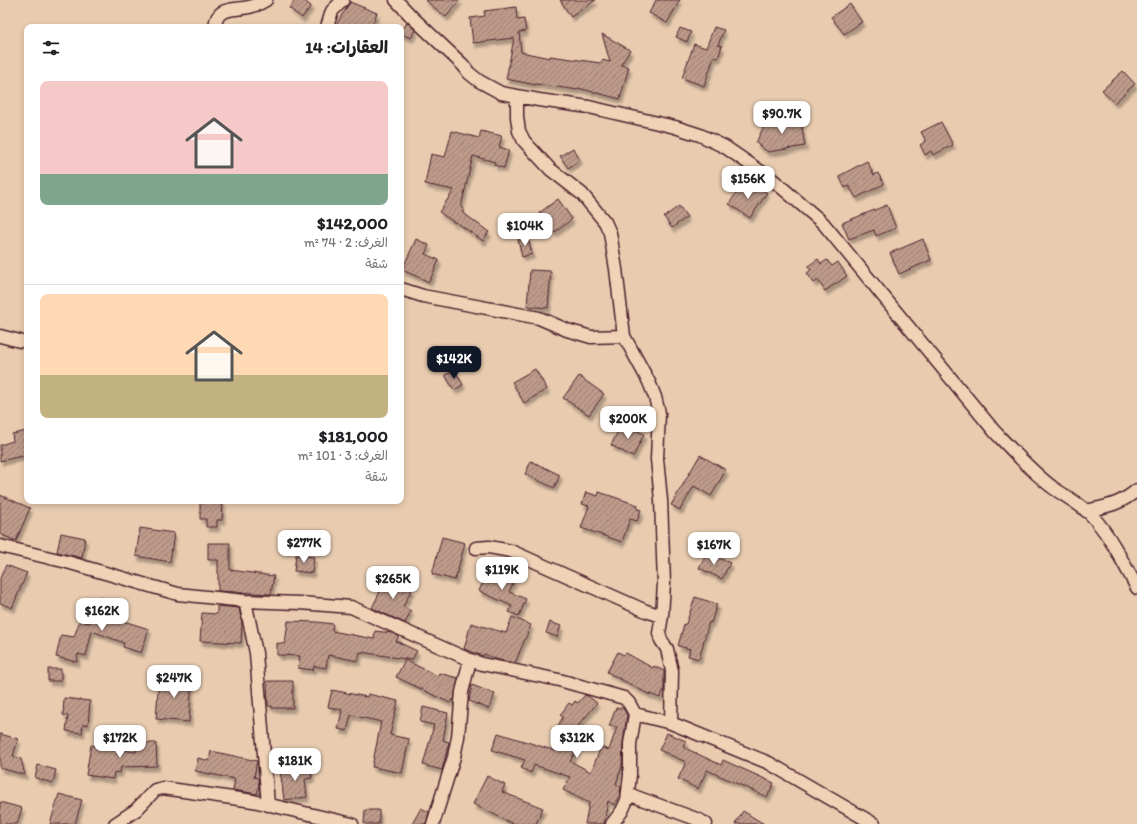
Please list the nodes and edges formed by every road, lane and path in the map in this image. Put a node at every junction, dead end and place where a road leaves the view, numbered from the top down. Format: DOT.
graph roads {
  1 [pos="266,0"];
  2 [pos="342,0"];
  3 [pos="396,0"];
  4 [pos="215,24"];
  5 [pos="328,24"];
  6 [pos="517,96"];
  7 [pos="404,290"];
  8 [pos="0,336"];
  9 [pos="624,336"];
  10 [pos="20,341"];
  11 [pos="1137,490"];
  12 [pos="1086,511"];
  13 [pos="0,546"];
  14 [pos="476,548"];
  15 [pos="1137,588"];
  16 [pos="245,601"];
  17 [pos="662,616"];
  18 [pos="470,660"];
  19 [pos="635,714"];
  20 [pos="671,723"];
  21 [pos="628,794"];
  22 [pos="268,805"];
  23 [pos="115,824"];
  24 [pos="352,824"];
  25 [pos="434,824"];
  26 [pos="612,824"];
  27 [pos="706,824"];
  28 [pos="874,824"];
  1 -- 4 [label="street"];
  2 -- 5 [label="street"];
  3 -- 6 [label="street"];
  6 -- 9 [label="street"];
  6 -- 12 [label="street"];
  7 -- 9 [label="street"];
  8 -- 10 [label="street"];
  9 -- 17 [label="street"];
  11 -- 12 [label="street"];
  12 -- 15 [label="street"];
  13 -- 16 [label="street"];
  14 -- 17 [label="street"];
  16 -- 18 [label="street"];
  16 -- 22 [label="street"];
  17 -- 20 [label="street"];
  18 -- 19 [label="street"];
  18 -- 25 [label="street"];
  19 -- 20 [label="street"];
  19 -- 21 [label="street"];
  20 -- 28 [label="street"];
  21 -- 26 [label="street"];
  21 -- 27 [label="street"];
  22 -- 23 [label="street"];
  22 -- 24 [label="street"];
}
